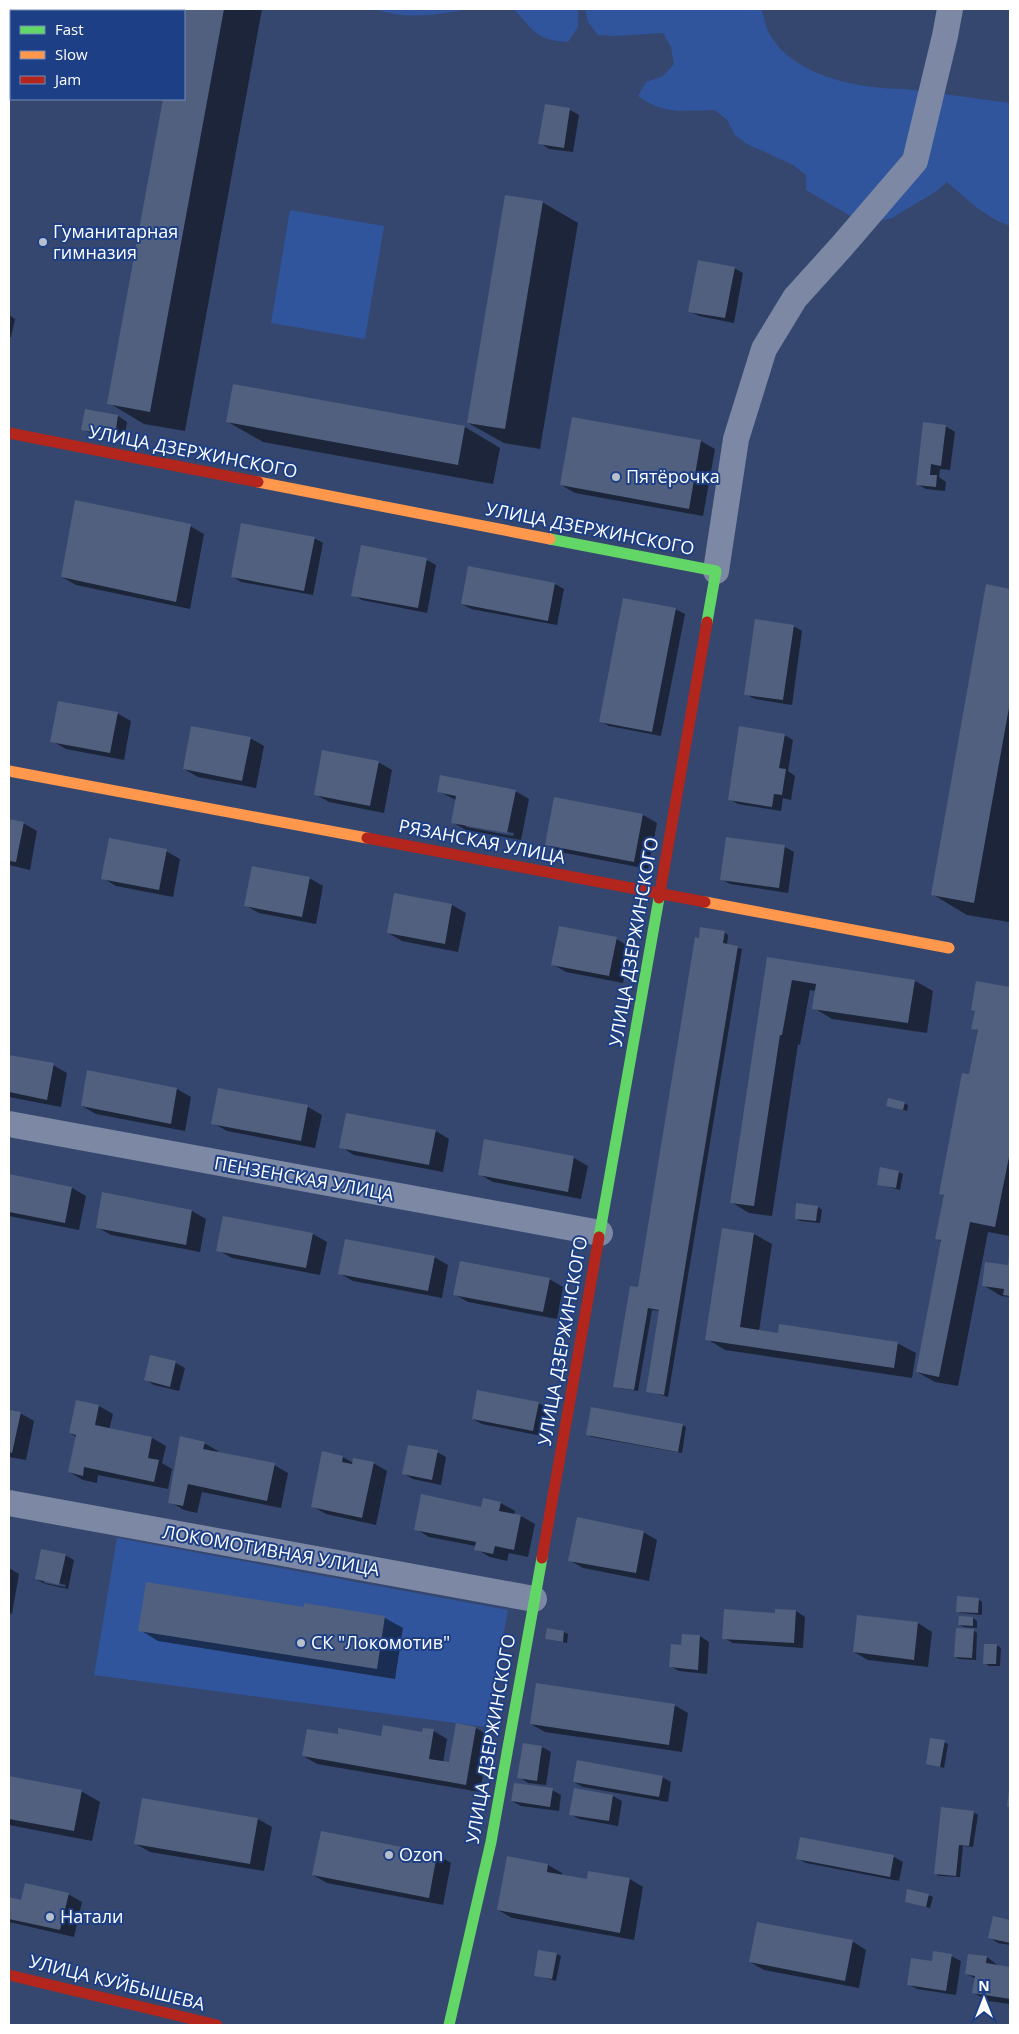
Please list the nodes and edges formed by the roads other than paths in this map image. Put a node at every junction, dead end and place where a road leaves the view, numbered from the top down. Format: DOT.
graph roads {
  1 [pos="950,9"];
  2 [pos="9,434"];
  3 [pos="716,571"];
  4 [pos="9,771"];
  5 [pos="660,894"];
  6 [pos="949,948"];
  7 [pos="9,1124"];
  8 [pos="600,1233"];
  9 [pos="9,1503"];
  10 [pos="534,1599"];
  11 [pos="9,1975"];
  12 [pos="218,2025"];
  13 [pos="449,2025"];
  1 -- 3 [label="street"];
  2 -- 3 [label="street, УЛИЦА ДЗЕРЖИНСКОГО"];
  3 -- 5 [label="street, УЛИЦА ДЗЕРЖИНСКОГО"];
  4 -- 5 [label="street, РЯЗАНСКАЯ УЛИЦА"];
  5 -- 6 [label="street, РЯЗАНСКАЯ УЛИЦА"];
  5 -- 8 [label="street, УЛИЦА ДЗЕРЖИНСКОГО"];
  7 -- 8 [label="street, ПЕНЗЕНСКАЯ УЛИЦА"];
  8 -- 10 [label="street, УЛИЦА ДЗЕРЖИНСКОГО"];
  9 -- 10 [label="street, ЛОКОМОТИВНАЯ УЛИЦА"];
  10 -- 13 [label="street, УЛИЦА ДЗЕРЖИНСКОГО"];
  11 -- 12 [label="street, УЛИЦА КУЙБЫШЕВА"];
}
